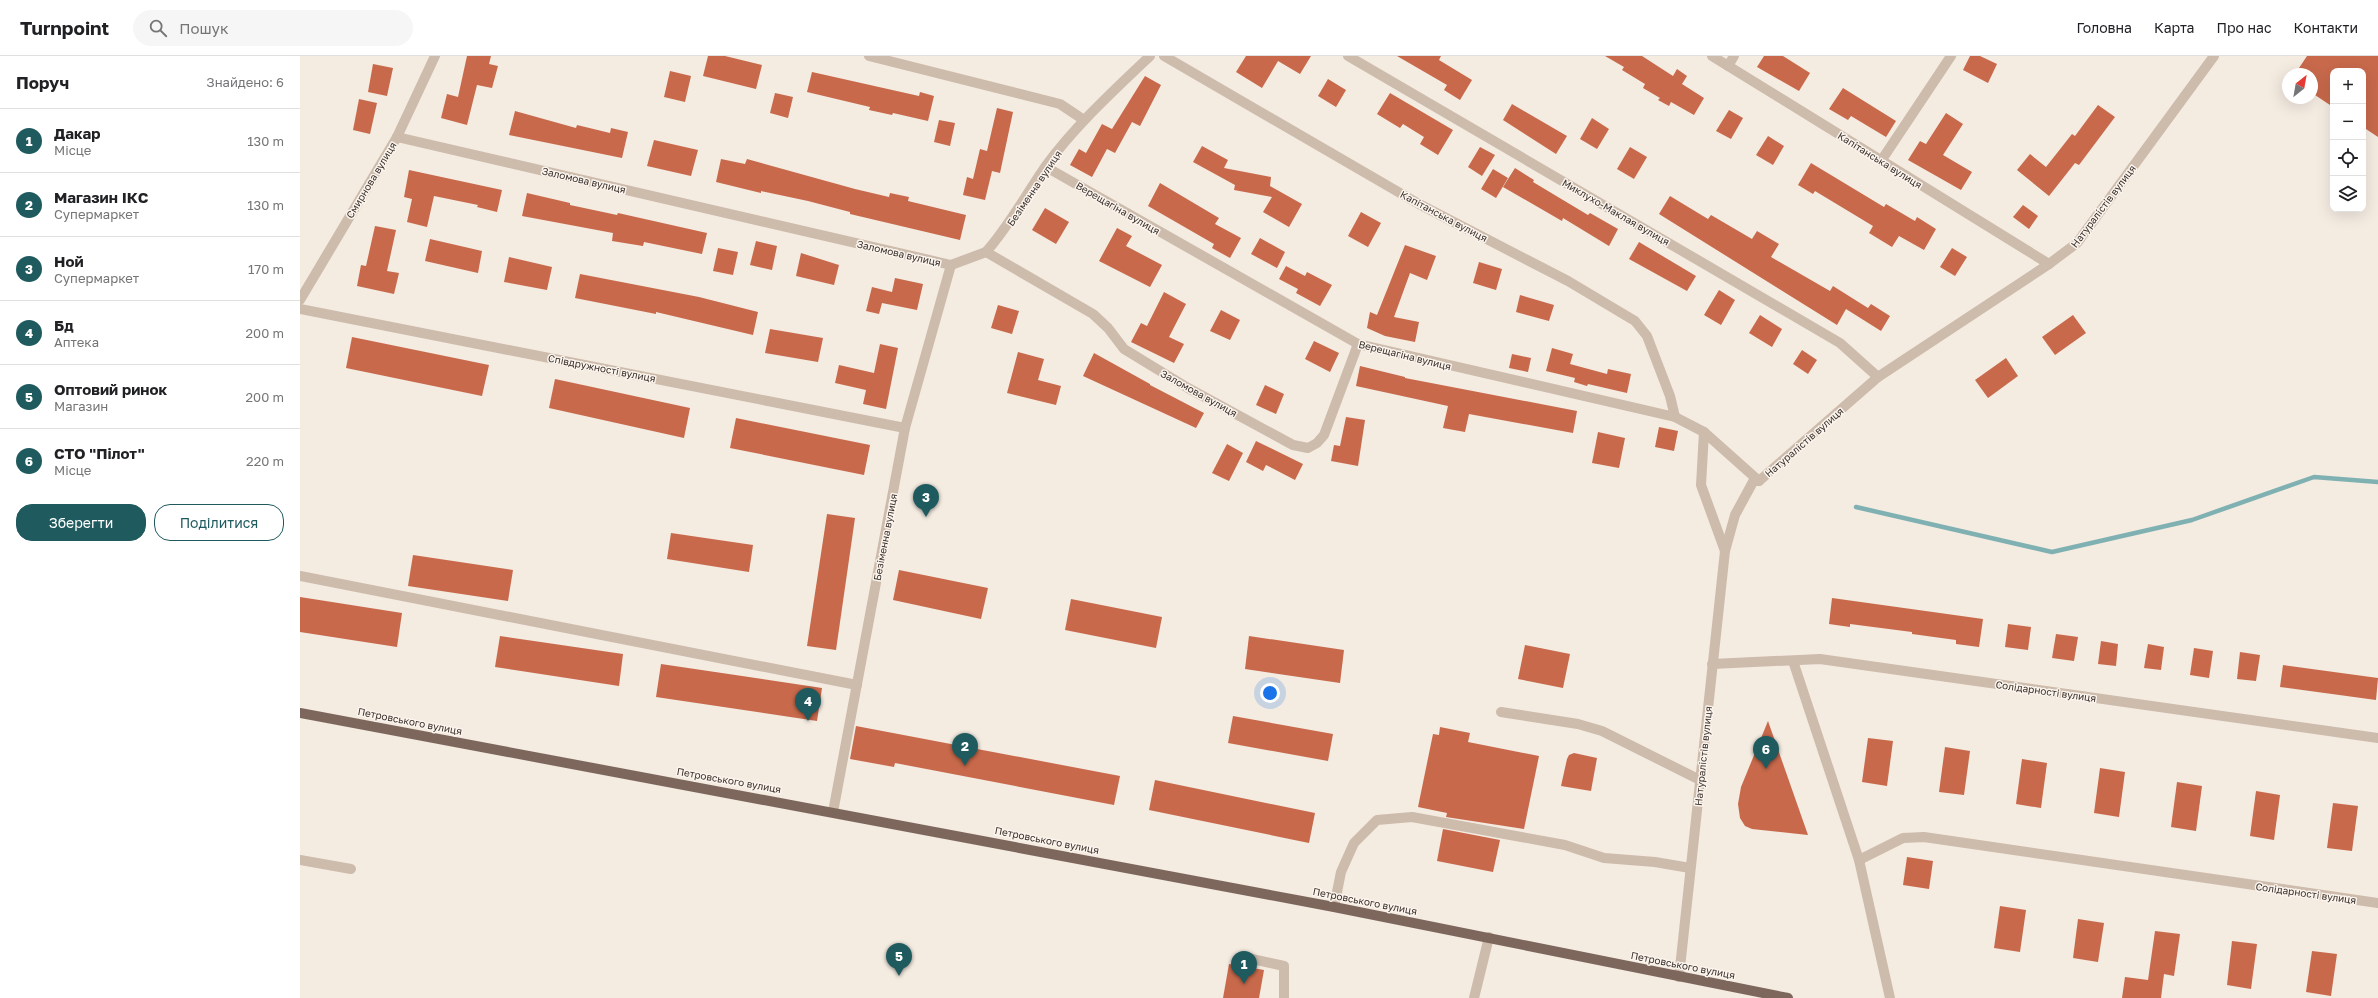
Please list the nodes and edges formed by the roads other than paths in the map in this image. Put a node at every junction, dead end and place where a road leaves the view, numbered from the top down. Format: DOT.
graph roads {
  1 [pos="435,56"];
  2 [pos="869,56"];
  3 [pos="1150,56"];
  4 [pos="1164,56"];
  5 [pos="1348,56"];
  6 [pos="1712,56"];
  7 [pos="1734,56"];
  8 [pos="1951,56"];
  9 [pos="2214,56"];
  10 [pos="1728,66"];
  11 [pos="1084,120"];
  12 [pos="397,137"];
  13 [pos="1881,161"];
  14 [pos="1046,167"];
  15 [pos="986,252"];
  16 [pos="2049,264"];
  17 [pos="951,265"];
  18 [pos="300,300"];
  19 [pos="300,309"];
  20 [pos="1358,344"];
  21 [pos="1878,377"];
  22 [pos="1675,417"];
  23 [pos="905,428"];
  24 [pos="1704,432"];
  25 [pos="1760,481"];
  26 [pos="1725,551"];
  27 [pos="300,576"];
  28 [pos="1793,661"];
  29 [pos="1712,664"];
  30 [pos="857,685"];
  31 [pos="1501,712"];
  32 [pos="300,713"];
  33 [pos="2378,738"];
  34 [pos="1700,780"];
  35 [pos="833,812"];
  36 [pos="300,860"];
  37 [pos="1859,860"];
  38 [pos="1690,868"];
  39 [pos="351,869"];
  40 [pos="2378,903"];
  41 [pos="1334,908"];
  42 [pos="1489,937"];
  43 [pos="1243,957"];
  44 [pos="1679,977"];
  45 [pos="1284,998"];
  46 [pos="1474,998"];
  47 [pos="1788,998"];
  48 [pos="1890,998"];
  1 -- 12 [label="street, Смирнова вулиця"];
  2 -- 11 [label="street"];
  3 -- 11 [label="street, Безіменна вулиця"];
  4 -- 22 [label="street, Капітанська вулиця"];
  5 -- 21 [label="street, Миклухо-Маклая вулиця"];
  6 -- 10 [label="street, Капітанська вулиця"];
  7 -- 10 [label="street"];
  8 -- 13 [label="street"];
  9 -- 16 [label="street, Натуралістів вулиця"];
  10 -- 13 [label="street, Капітанська вулиця"];
  11 -- 14 [label="street, Безіменна вулиця"];
  12 -- 17 [label="street, Заломова вулиця"];
  12 -- 18 [label="street, Смирнова вулиця"];
  13 -- 16 [label="street, Капітанська вулиця"];
  14 -- 15 [label="street, Безіменна вулиця"];
  14 -- 20 [label="street, Верещагіна вулиця"];
  15 -- 17 [label="street, Заломова вулиця"];
  15 -- 20 [label="street, Заломова вулиця"];
  16 -- 21 [label="street, Натуралістів вулиця"];
  17 -- 23 [label="street, Безіменна вулиця"];
  19 -- 23 [label="street, Співдружності вулиця"];
  20 -- 22 [label="street, Верещагіна вулиця"];
  21 -- 25 [label="street, Натуралістів вулиця"];
  22 -- 24 [label="street, Верещагіна вулиця"];
  23 -- 30 [label="street, Безіменна вулиця"];
  24 -- 25 [label="street, Верещагіна вулиця"];
  24 -- 26 [label="street"];
  25 -- 26 [label="street, Натуралістів вулиця"];
  26 -- 29 [label="street, Натуралістів вулиця"];
  27 -- 30 [label="street"];
  28 -- 29 [label="street, Солідарності вулиця"];
  28 -- 33 [label="street, Солідарності вулиця"];
  28 -- 37 [label="street"];
  29 -- 34 [label="street, Натуралістів вулиця"];
  30 -- 35 [label="street, Безіменна вулиця"];
  31 -- 34 [label="street"];
  32 -- 35 [label="main road, Петровського вулиця"];
  34 -- 38 [label="street, Натуралістів вулиця"];
  35 -- 41 [label="main road, Петровського вулиця"];
  36 -- 39 [label="street"];
  37 -- 40 [label="street, Солідарності вулиця"];
  37 -- 48 [label="street"];
  38 -- 41 [label="street"];
  38 -- 44 [label="street, Натуралістів вулиця"];
  41 -- 42 [label="main road, Петровського вулиця"];
  42 -- 44 [label="main road, Петровського вулиця"];
  42 -- 46 [label="street"];
  43 -- 45 [label="street"];
  44 -- 47 [label="main road, Петровського вулиця"];
}
